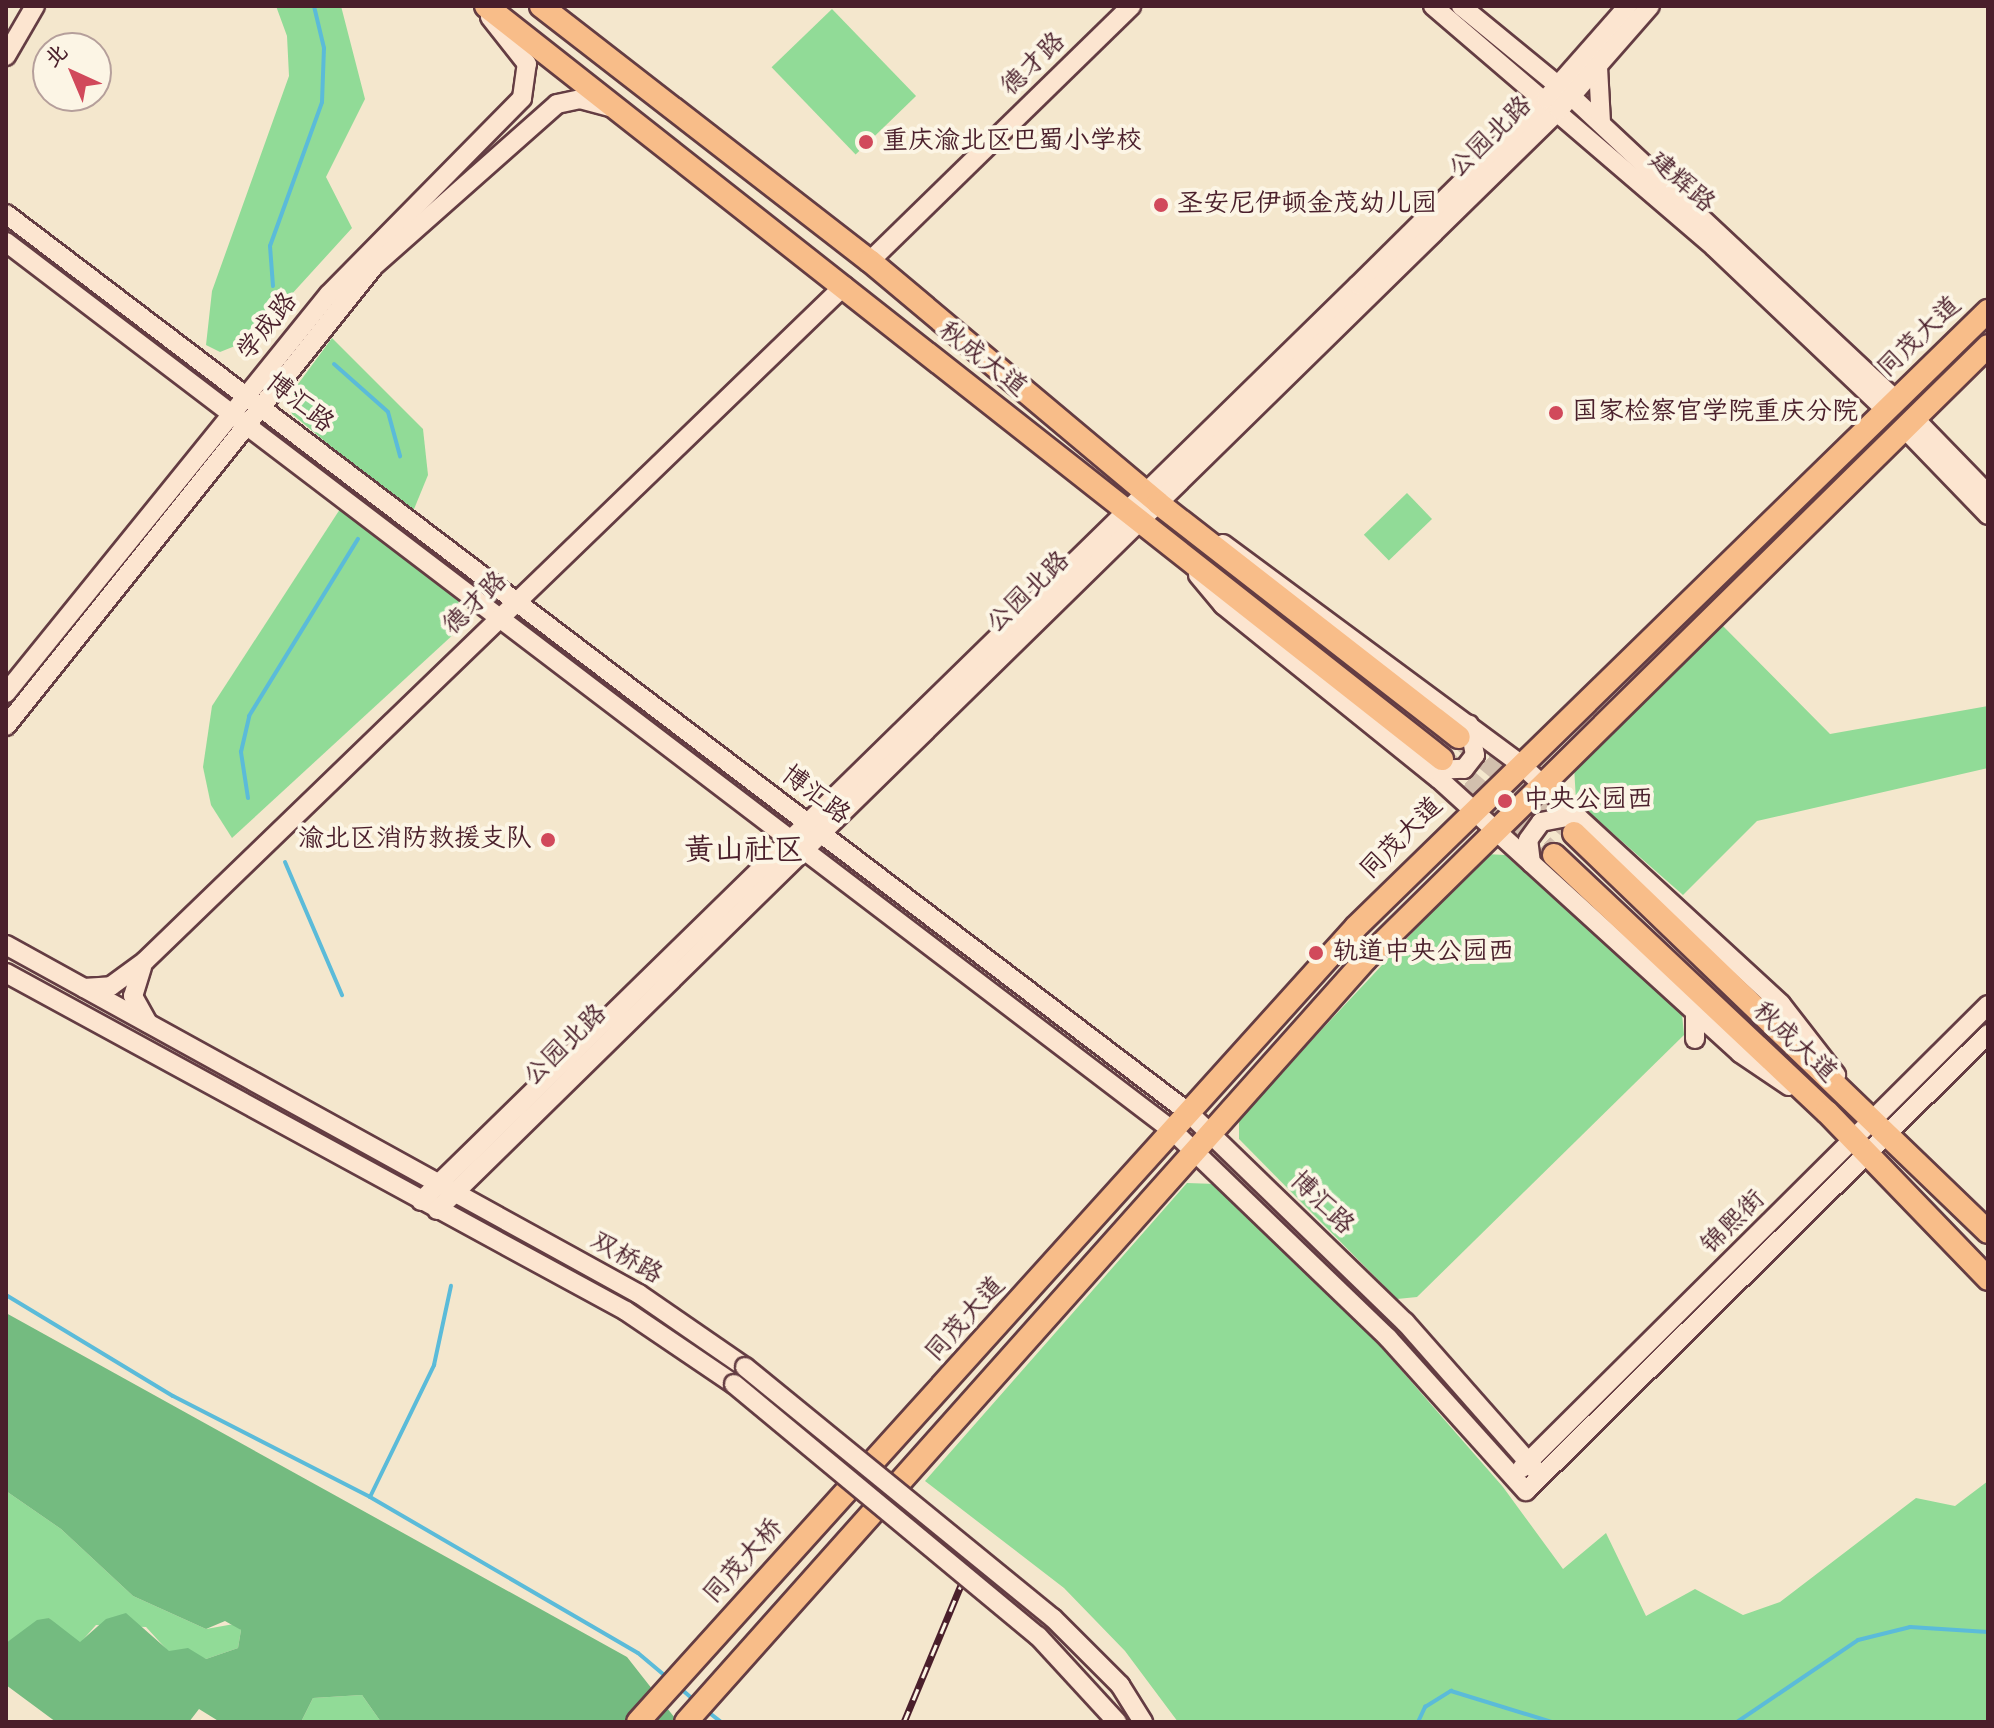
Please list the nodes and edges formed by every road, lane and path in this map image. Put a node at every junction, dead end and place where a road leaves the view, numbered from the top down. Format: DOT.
graph roads {
  1 [pos="35,6"];
  2 [pos="483,6"];
  3 [pos="541,6"];
  4 [pos="1131,6"];
  5 [pos="1433,6"];
  6 [pos="1461,6"];
  7 [pos="1628,6"];
  8 [pos="1650,6"];
  9 [pos="6,56"];
  10 [pos="1599,64"];
  11 [pos="1559,97"];
  12 [pos="619,109"];
  13 [pos="1601,123"];
  14 [pos="6,214"];
  15 [pos="6,242"];
  16 [pos="870,261"];
  17 [pos="844,286"];
  18 [pos="1988,311"];
  19 [pos="1988,346"];
  20 [pos="252,401"];
  21 [pos="1891,405"];
  22 [pos="238,419"];
  23 [pos="1909,423"];
  24 [pos="1988,494"];
  25 [pos="1152,498"];
  26 [pos="1988,515"];
  27 [pos="1134,516"];
  28 [pos="507,610"];
  29 [pos="6,693"];
  30 [pos="6,726"];
  31 [pos="1464,731"];
  32 [pos="1518,762"];
  33 [pos="1436,764"];
  34 [pos="1540,782"];
  35 [pos="1472,809"];
  36 [pos="1575,824"];
  37 [pos="815,828"];
  38 [pos="1493,829"];
  39 [pos="798,845"];
  40 [pos="1554,855"];
  41 [pos="1531,863"];
  42 [pos="6,945"];
  43 [pos="145,961"];
  44 [pos="6,973"];
  45 [pos="84,988"];
  46 [pos="1988,1005"];
  47 [pos="1695,1012"];
  48 [pos="152,1027"];
  49 [pos="1988,1034"];
  50 [pos="1695,1039"];
  51 [pos="1827,1112"];
  52 [pos="1189,1113"];
  53 [pos="1883,1126"];
  54 [pos="1173,1131"];
  55 [pos="1210,1131"];
  56 [pos="1862,1148"];
  57 [pos="1194,1149"];
  58 [pos="445,1189"];
  59 [pos="429,1205"];
  60 [pos="1988,1232"];
  61 [pos="1988,1279"];
  62 [pos="892,1442"];
  63 [pos="1535,1469"];
  64 [pos="1520,1484"];
  65 [pos="638,1722"];
  66 [pos="686,1722"];
  67 [pos="1117,1722"];
  68 [pos="1143,1722"];
  1 -- 9 [label="main road"];
  2 -- 12 [label="main road, 秋成大道"];
  2 -- 20 [label="main road, 学成路"];
  3 -- 16 [label="main road, 秋成大道"];
  4 -- 16 [label="main road, 德才路"];
  5 -- 11 [label="main road, 建辉路"];
  6 -- 11 [label="main road, 建辉路"];
  7 -- 11 [label="main road, 公园北路"];
  8 -- 10 [label="main road, 公园北路"];
  10 -- 11 [label="main road, 公园北路"];
  10 -- 13 [label="main road"];
  11 -- 13 [label="main road, 建辉路"];
  11 -- 21 [label="main road, 建辉路"];
  11 -- 25 [label="main road, 公园北路"];
  12 -- 17 [label="main road, 秋成大道"];
  12 -- 20 [label="main road, 学成路"];
  13 -- 21 [label="main road, 建辉路"];
  14 -- 20 [label="main road, 博汇路"];
  15 -- 22 [label="main road, 博汇路"];
  16 -- 25 [label="main road, 秋成大道"];
  17 -- 27 [label="main road, 秋成大道"];
  17 -- 28 [label="main road, 德才路"];
  18 -- 21 [label="main road, 同茂大道"];
  19 -- 23 [label="main road, 同茂大道"];
  20 -- 22 [label="main road, 学成路"];
  20 -- 28 [label="main road, 博汇路"];
  21 -- 32 [label="main road, 同茂大道"];
  22 -- 28 [label="main road, 博汇路"];
  22 -- 29 [label="main road, 学成路"];
  22 -- 30 [label="main road, 学成路"];
  23 -- 24 [label="main road"];
  23 -- 26 [label="main road"];
  23 -- 34 [label="main road, 同茂大道"];
  25 -- 27 [label="main road, 公园北路"];
  25 -- 31 [label="main road, 秋成大道"];
  27 -- 33 [label="main road, 秋成大道"];
  27 -- 37 [label="main road, 公园北路"];
  28 -- 37 [label="main road, 博汇路"];
  28 -- 39 [label="main road, 博汇路"];
  28 -- 43 [label="main road, 德才路"];
  31 -- 32 [label="main road"];
  31 -- 33 [label="main road"];
  32 -- 34 [label="main road"];
  32 -- 35 [label="main road, 同茂大道"];
  33 -- 35 [label="main road"];
  34 -- 36 [label="main road"];
  34 -- 38 [label="main road, 同茂大道"];
  35 -- 38 [label="main road"];
  35 -- 52 [label="main road, 同茂大道"];
  36 -- 41 [label="main road"];
  36 -- 53 [label="main road, 秋成大道"];
  37 -- 39 [label="main road, 公园北路"];
  37 -- 52 [label="main road, 博汇路"];
  38 -- 41 [label="main road"];
  38 -- 55 [label="main road, 同茂大道"];
  39 -- 54 [label="main road, 博汇路"];
  39 -- 58 [label="main road, 公园北路"];
  40 -- 51 [label="main road, 秋成大道"];
  41 -- 47 [label="main road"];
  42 -- 45 [label="main road, 双桥路"];
  43 -- 45 [label="main road, 德才路"];
  43 -- 48 [label="main road"];
  44 -- 59 [label="main road, 双桥路"];
  45 -- 48 [label="main road, 双桥路"];
  46 -- 53 [label="main road, 锦熙街"];
  47 -- 50 [label="main road"];
  47 -- 51 [label="main road"];
  48 -- 58 [label="main road, 双桥路"];
  49 -- 53 [label="main road, 锦熙街"];
  51 -- 56 [label="main road, 秋成大道"];
  52 -- 54 [label="main road, 同茂大道"];
  52 -- 55 [label="main road, 博汇路"];
  53 -- 56 [label="main road, 锦熙街"];
  53 -- 60 [label="main road, 秋成大道"];
  54 -- 57 [label="main road, 博汇路"];
  54 -- 62 [label="main road, 同茂大道"];
  55 -- 57 [label="main road, 同茂大道"];
  55 -- 63 [label="main road, 博汇路"];
  56 -- 61 [label="main road, 秋成大道"];
  56 -- 63 [label="main road, 锦熙街"];
  57 -- 64 [label="main road, 博汇路"];
  57 -- 66 [label="main road, 同茂大道, bridge"];
  58 -- 59 [label="main road, 公园北路"];
  58 -- 68 [label="main road, 双桥路, bridge"];
  59 -- 67 [label="main road, 双桥路, bridge"];
  62 -- 65 [label="main road, 同茂大桥, bridge"];
  63 -- 64 [label="main road, 锦熙街"];
}
